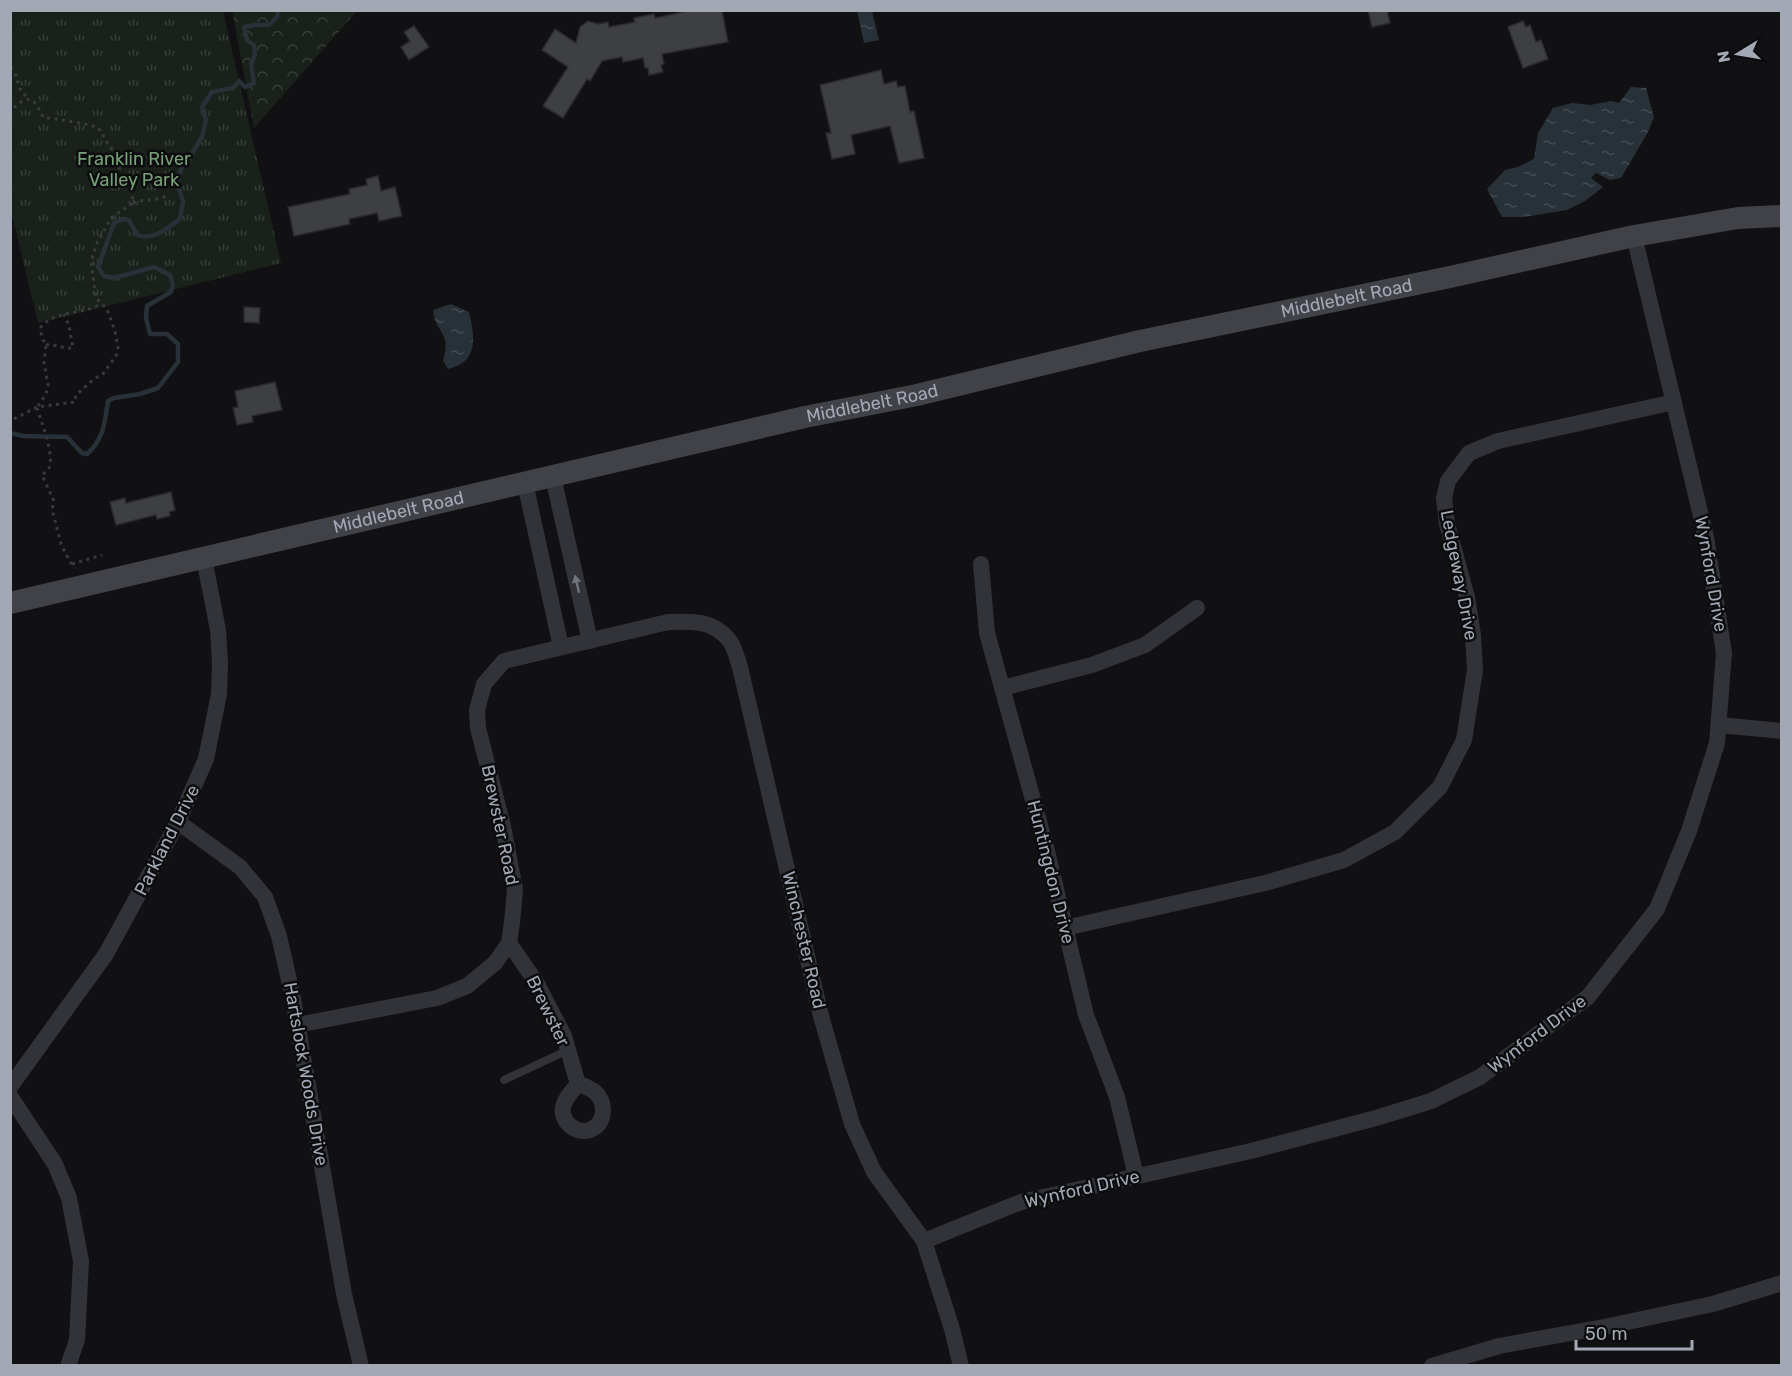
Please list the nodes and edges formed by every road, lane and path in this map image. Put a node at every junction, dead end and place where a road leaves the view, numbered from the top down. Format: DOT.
graph roads {
  1 [pos="10,68"];
  2 [pos="29,100"];
  3 [pos="10,114"];
  4 [pos="169,194"];
  5 [pos="1782,202"];
  6 [pos="133,203"];
  7 [pos="1782,216"];
  8 [pos="1738,218"];
  9 [pos="1634,236"];
  10 [pos="101,303"];
  11 [pos="64,314"];
  12 [pos="46,345"];
  13 [pos="1674,402"];
  14 [pos="37,407"];
  15 [pos="10,421"];
  16 [pos="553,477"];
  17 [pos="525,483"];
  18 [pos="102,555"];
  19 [pos="204,558"];
  20 [pos="72,564"];
  21 [pos="981,564"];
  22 [pos="83,586"];
  23 [pos="10,603"];
  24 [pos="1197,608"];
  25 [pos="575,644"];
  26 [pos="1002,688"];
  27 [pos="1719,725"];
  28 [pos="1782,731"];
  29 [pos="178,822"];
  30 [pos="1065,928"];
  31 [pos="508,943"];
  32 [pos="297,1025"];
  33 [pos="568,1050"];
  34 [pos="504,1080"];
  35 [pos="578,1084"];
  36 [pos="10,1088"];
  37 [pos="10,1096"];
  38 [pos="1136,1176"];
  39 [pos="924,1241"];
  40 [pos="1782,1283"];
  41 [pos="68,1365"];
  42 [pos="361,1365"];
  43 [pos="961,1365"];
  44 [pos="1432,1365"];
  1 -- 2 [label="path"];
  2 -- 3 [label="path"];
  2 -- 6 [label="path"];
  4 -- 6 [label="path"];
  5 -- 8 [label="street, Middlebelt Road"];
  6 -- 10 [label="path"];
  7 -- 8 [label="street, Middlebelt Road"];
  8 -- 9 [label="street, Middlebelt Road"];
  9 -- 13 [label="street, Wynford Drive"];
  9 -- 16 [label="street, Middlebelt Road"];
  10 -- 11 [label="path"];
  10 -- 14 [label="path"];
  11 -- 12 [label="path"];
  11 -- 12 [label="path"];
  12 -- 14 [label="path"];
  13 -- 27 [label="street, Wynford Drive"];
  13 -- 30 [label="street, Ledgeway Drive"];
  14 -- 15 [label="path"];
  14 -- 20 [label="path"];
  16 -- 17 [label="street, Middlebelt Road"];
  25 -- 16 [label="street, one-way"];
  17 -- 19 [label="street, Middlebelt Road"];
  17 -- 25 [label="street"];
  18 -- 20 [label="path"];
  19 -- 22 [label="street, Middlebelt Road"];
  19 -- 29 [label="street, Parkland Drive"];
  20 -- 22 [label="path"];
  21 -- 26 [label="street, Huntingdon Drive"];
  22 -- 23 [label="street, Middlebelt Road"];
  24 -- 26 [label="street"];
  25 -- 31 [label="street, Brewster Road"];
  25 -- 39 [label="street, Winchester Road"];
  26 -- 30 [label="street, Huntingdon Drive"];
  27 -- 28 [label="street"];
  27 -- 38 [label="street, Wynford Drive"];
  29 -- 32 [label="street, Hartslock Woods Drive"];
  29 -- 36 [label="street, Parkland Drive"];
  30 -- 38 [label="street, Huntingdon Drive"];
  31 -- 32 [label="street, Brewster Road"];
  31 -- 33 [label="street, Brewster"];
  32 -- 42 [label="street, Hartslock Woods Drive"];
  33 -- 34 [label="lane"];
  33 -- 35 [label="street, Brewster"];
  37 -- 41 [label="street"];
  38 -- 39 [label="street, Wynford Drive"];
  39 -- 43 [label="street, Winchester Road"];
  40 -- 44 [label="street"];
}
